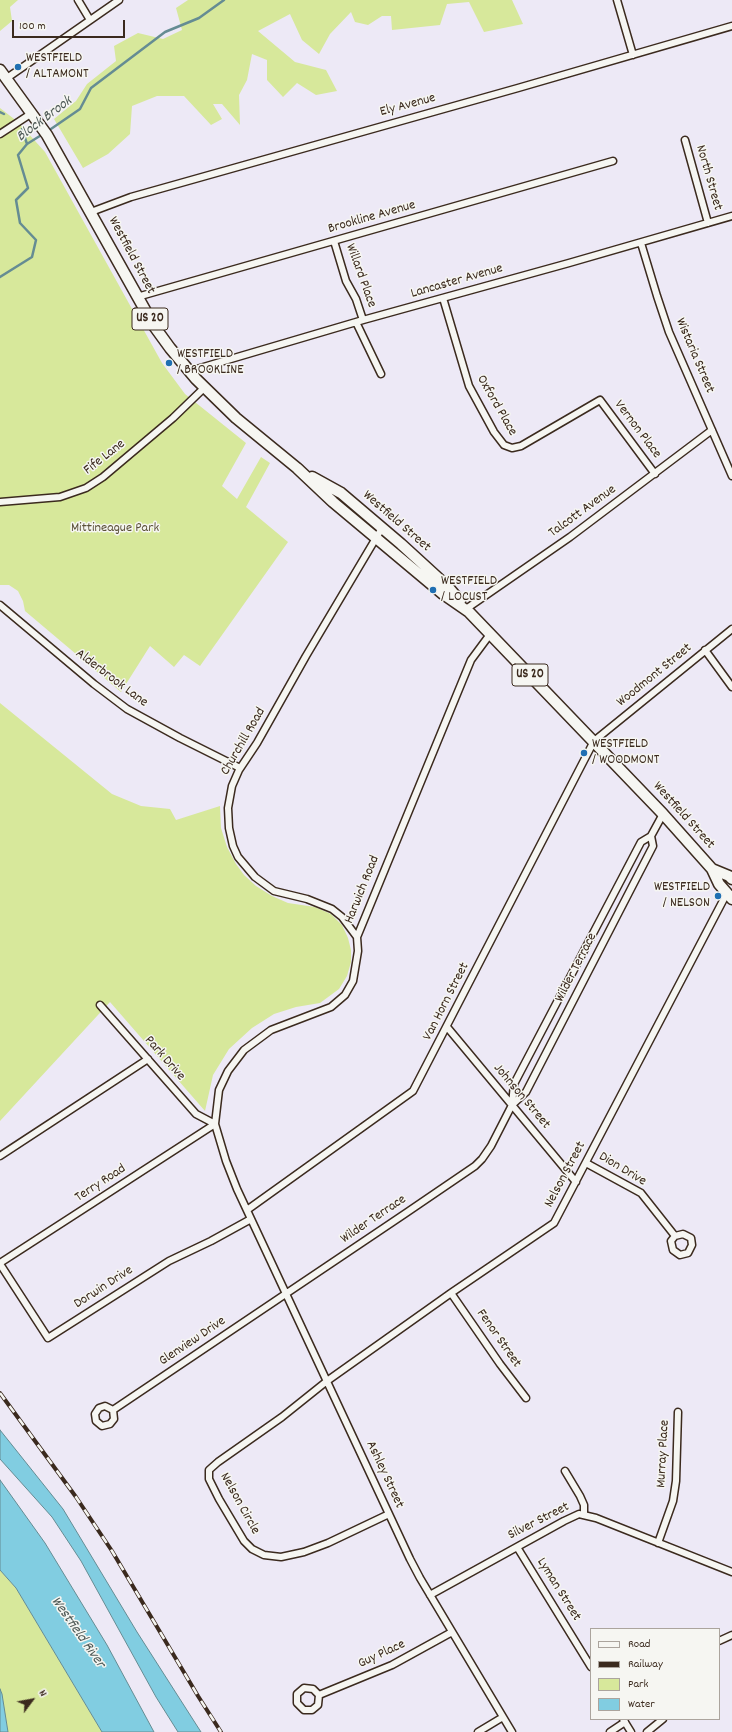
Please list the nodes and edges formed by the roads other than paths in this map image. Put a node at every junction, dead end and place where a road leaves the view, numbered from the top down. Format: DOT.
graph roads {
  1 [pos="78,0"];
  2 [pos="119,0"];
  3 [pos="617,0"];
  4 [pos="90,20"];
  5 [pos="732,26"];
  6 [pos="633,55"];
  7 [pos="0,70"];
  8 [pos="7,78"];
  9 [pos="32,113"];
  10 [pos="0,134"];
  11 [pos="685,140"];
  12 [pos="613,161"];
  13 [pos="91,212"];
  14 [pos="732,216"];
  15 [pos="708,223"];
  16 [pos="334,241"];
  17 [pos="641,243"];
  18 [pos="137,297"];
  19 [pos="443,298"];
  20 [pos="363,320"];
  21 [pos="356,322"];
  22 [pos="190,371"];
  23 [pos="382,374"];
  24 [pos="204,388"];
  25 [pos="600,400"];
  26 [pos="712,430"];
  27 [pos="297,468"];
  28 [pos="655,474"];
  29 [pos="732,476"];
  30 [pos="0,502"];
  31 [pos="382,528"];
  32 [pos="376,538"];
  33 [pos="0,605"];
  34 [pos="466,609"];
  35 [pos="732,629"];
  36 [pos="491,633"];
  37 [pos="705,650"];
  38 [pos="732,687"];
  39 [pos="594,741"];
  40 [pos="240,768"];
  41 [pos="663,814"];
  42 [pos="651,836"];
  43 [pos="712,869"];
  44 [pos="732,879"];
  45 [pos="729,896"];
  46 [pos="601,918"];
  47 [pos="612,925"];
  48 [pos="357,937"];
  49 [pos="557,1003"];
  50 [pos="100,1005"];
  51 [pos="569,1009"];
  52 [pos="447,1027"];
  53 [pos="148,1059"];
  54 [pos="512,1105"];
  55 [pos="215,1124"];
  56 [pos="0,1156"];
  57 [pos="586,1163"];
  58 [pos="576,1182"];
  59 [pos="247,1210"];
  60 [pos="251,1219"];
  61 [pos="675,1236"];
  62 [pos="0,1264"];
  63 [pos="286,1293"];
  64 [pos="451,1293"];
  65 [pos="327,1381"];
  66 [pos="526,1398"];
  67 [pos="113,1410"];
  68 [pos="678,1412"];
  69 [pos="565,1470"];
  70 [pos="389,1514"];
  71 [pos="584,1515"];
  72 [pos="658,1543"];
  73 [pos="517,1547"];
  74 [pos="732,1572"];
  75 [pos="430,1595"];
  76 [pos="452,1632"];
  77 [pos="732,1635"];
  78 [pos="720,1641"];
  79 [pos="590,1665"];
  80 [pos="319,1695"];
  81 [pos="503,1717"];
  82 [pos="662,1720"];
  83 [pos="624,1721"];
  84 [pos="478,1732"];
  85 [pos="512,1732"];
  86 [pos="610,1732"];
  87 [pos="631,1732"];
  88 [pos="647,1732"];
  1 -- 4 [label="street"];
  2 -- 4 [label="street"];
  3 -- 6 [label="street"];
  4 -- 8 [label="street"];
  5 -- 6 [label="street, Ely Avenue"];
  6 -- 13 [label="street, Ely Avenue"];
  7 -- 8 [label="main road, Westfield Street / US 20"];
  8 -- 9 [label="main road, Westfield Street / US 20"];
  9 -- 10 [label="street"];
  9 -- 13 [label="main road, Westfield Street / US 20"];
  11 -- 15 [label="street, North Street"];
  12 -- 16 [label="street, Brookline Avenue"];
  13 -- 18 [label="main road, Westfield Street / US 20"];
  14 -- 15 [label="street, Lancaster Avenue"];
  15 -- 17 [label="street, Lancaster Avenue"];
  16 -- 18 [label="street, Brookline Avenue"];
  16 -- 20 [label="street, Willard Place"];
  17 -- 19 [label="street, Lancaster Avenue"];
  17 -- 26 [label="street, Wistaria Street"];
  18 -- 22 [label="main road, Westfield Street / US 20"];
  19 -- 20 [label="street, Lancaster Avenue"];
  19 -- 25 [label="street, Oxford Place"];
  20 -- 21 [label="street, Lancaster Avenue"];
  21 -- 22 [label="street, Lancaster Avenue"];
  21 -- 23 [label="street, Willard Place"];
  22 -- 24 [label="main road, Westfield Street / US 20"];
  24 -- 27 [label="main road, Westfield Street / US 20"];
  24 -- 30 [label="street, Fife Lane"];
  25 -- 28 [label="street, Vernon Place"];
  26 -- 28 [label="street, Talcott Avenue"];
  26 -- 29 [label="street, Wistaria Street"];
  27 -- 31 [label="main road, Westfield Street / US 20"];
  27 -- 32 [label="main road, Westfield Street / US 20"];
  28 -- 34 [label="street, Talcott Avenue"];
  31 -- 32 [label="street, Churchill Road"];
  31 -- 34 [label="main road, Westfield Street / US 20"];
  32 -- 34 [label="main road, Westfield Street / US 20"];
  32 -- 40 [label="street, Churchill Road"];
  33 -- 40 [label="street, Alderbrook Lane"];
  34 -- 36 [label="main road, Westfield Street / US 20"];
  35 -- 37 [label="street, Woodmont Street"];
  36 -- 39 [label="main road, Westfield Street / US 20"];
  36 -- 48 [label="street, Harwich Road"];
  37 -- 38 [label="street"];
  37 -- 39 [label="street, Woodmont Street"];
  39 -- 41 [label="main road, Westfield Street / US 20"];
  39 -- 52 [label="street, Van Horn Street"];
  40 -- 48 [label="street, Churchill Road"];
  41 -- 42 [label="street, Wilder Terrace"];
  41 -- 43 [label="main road, Westfield Street / US 20"];
  42 -- 46 [label="street, Wilder Terrace"];
  42 -- 47 [label="street, Wilder Terrace"];
  43 -- 44 [label="main road, Westfield Street / US 20"];
  43 -- 45 [label="main road, Westfield Street / US 20"];
  45 -- 57 [label="street, Nelson Street"];
  46 -- 47 [label="street"];
  46 -- 49 [label="street, Wilder Terrace"];
  47 -- 51 [label="street, Wilder Terrace"];
  48 -- 55 [label="street, Harwich Road"];
  49 -- 51 [label="street"];
  49 -- 54 [label="street, Wilder Terrace"];
  50 -- 53 [label="street, Park Drive"];
  51 -- 54 [label="street, Wilder Terrace"];
  52 -- 54 [label="street, Johnson Street"];
  52 -- 59 [label="street, Van Horn Street"];
  53 -- 55 [label="street, Park Drive"];
  53 -- 56 [label="street"];
  54 -- 58 [label="street, Johnson Street"];
  54 -- 63 [label="street, Wilder Terrace"];
  55 -- 59 [label="street, Harwich Road"];
  55 -- 62 [label="street, Terry Road"];
  57 -- 58 [label="street, Nelson Street"];
  57 -- 61 [label="street, Dion Drive"];
  58 -- 64 [label="street, Nelson Street"];
  59 -- 60 [label="street, Harwich Road"];
  60 -- 62 [label="street, Dorwin Drive"];
  60 -- 63 [label="street, Ashley Street"];
  63 -- 65 [label="street, Ashley Street"];
  63 -- 67 [label="street, Glenview Drive"];
  64 -- 65 [label="street, Nelson Street"];
  64 -- 66 [label="street, Fenor Street"];
  65 -- 70 [label="street, Ashley Street"];
  65 -- 70 [label="street, Nelson Circle"];
  68 -- 72 [label="street, Murray Place"];
  69 -- 71 [label="street"];
  70 -- 75 [label="street, Ashley Street"];
  71 -- 72 [label="street, Silver Street"];
  71 -- 73 [label="street, Silver Street"];
  72 -- 74 [label="street, Silver Street"];
  73 -- 75 [label="street, Silver Street"];
  73 -- 79 [label="street, Lyman Street"];
  75 -- 76 [label="street, Ashley Street"];
  76 -- 80 [label="street, Guy Place"];
  76 -- 81 [label="street, Ashley Street"];
  77 -- 78 [label="street"];
  81 -- 84 [label="street"];
  81 -- 85 [label="street, Ashley Street"];
  82 -- 88 [label="street"];
  83 -- 86 [label="street"];
  83 -- 87 [label="street"];
}
